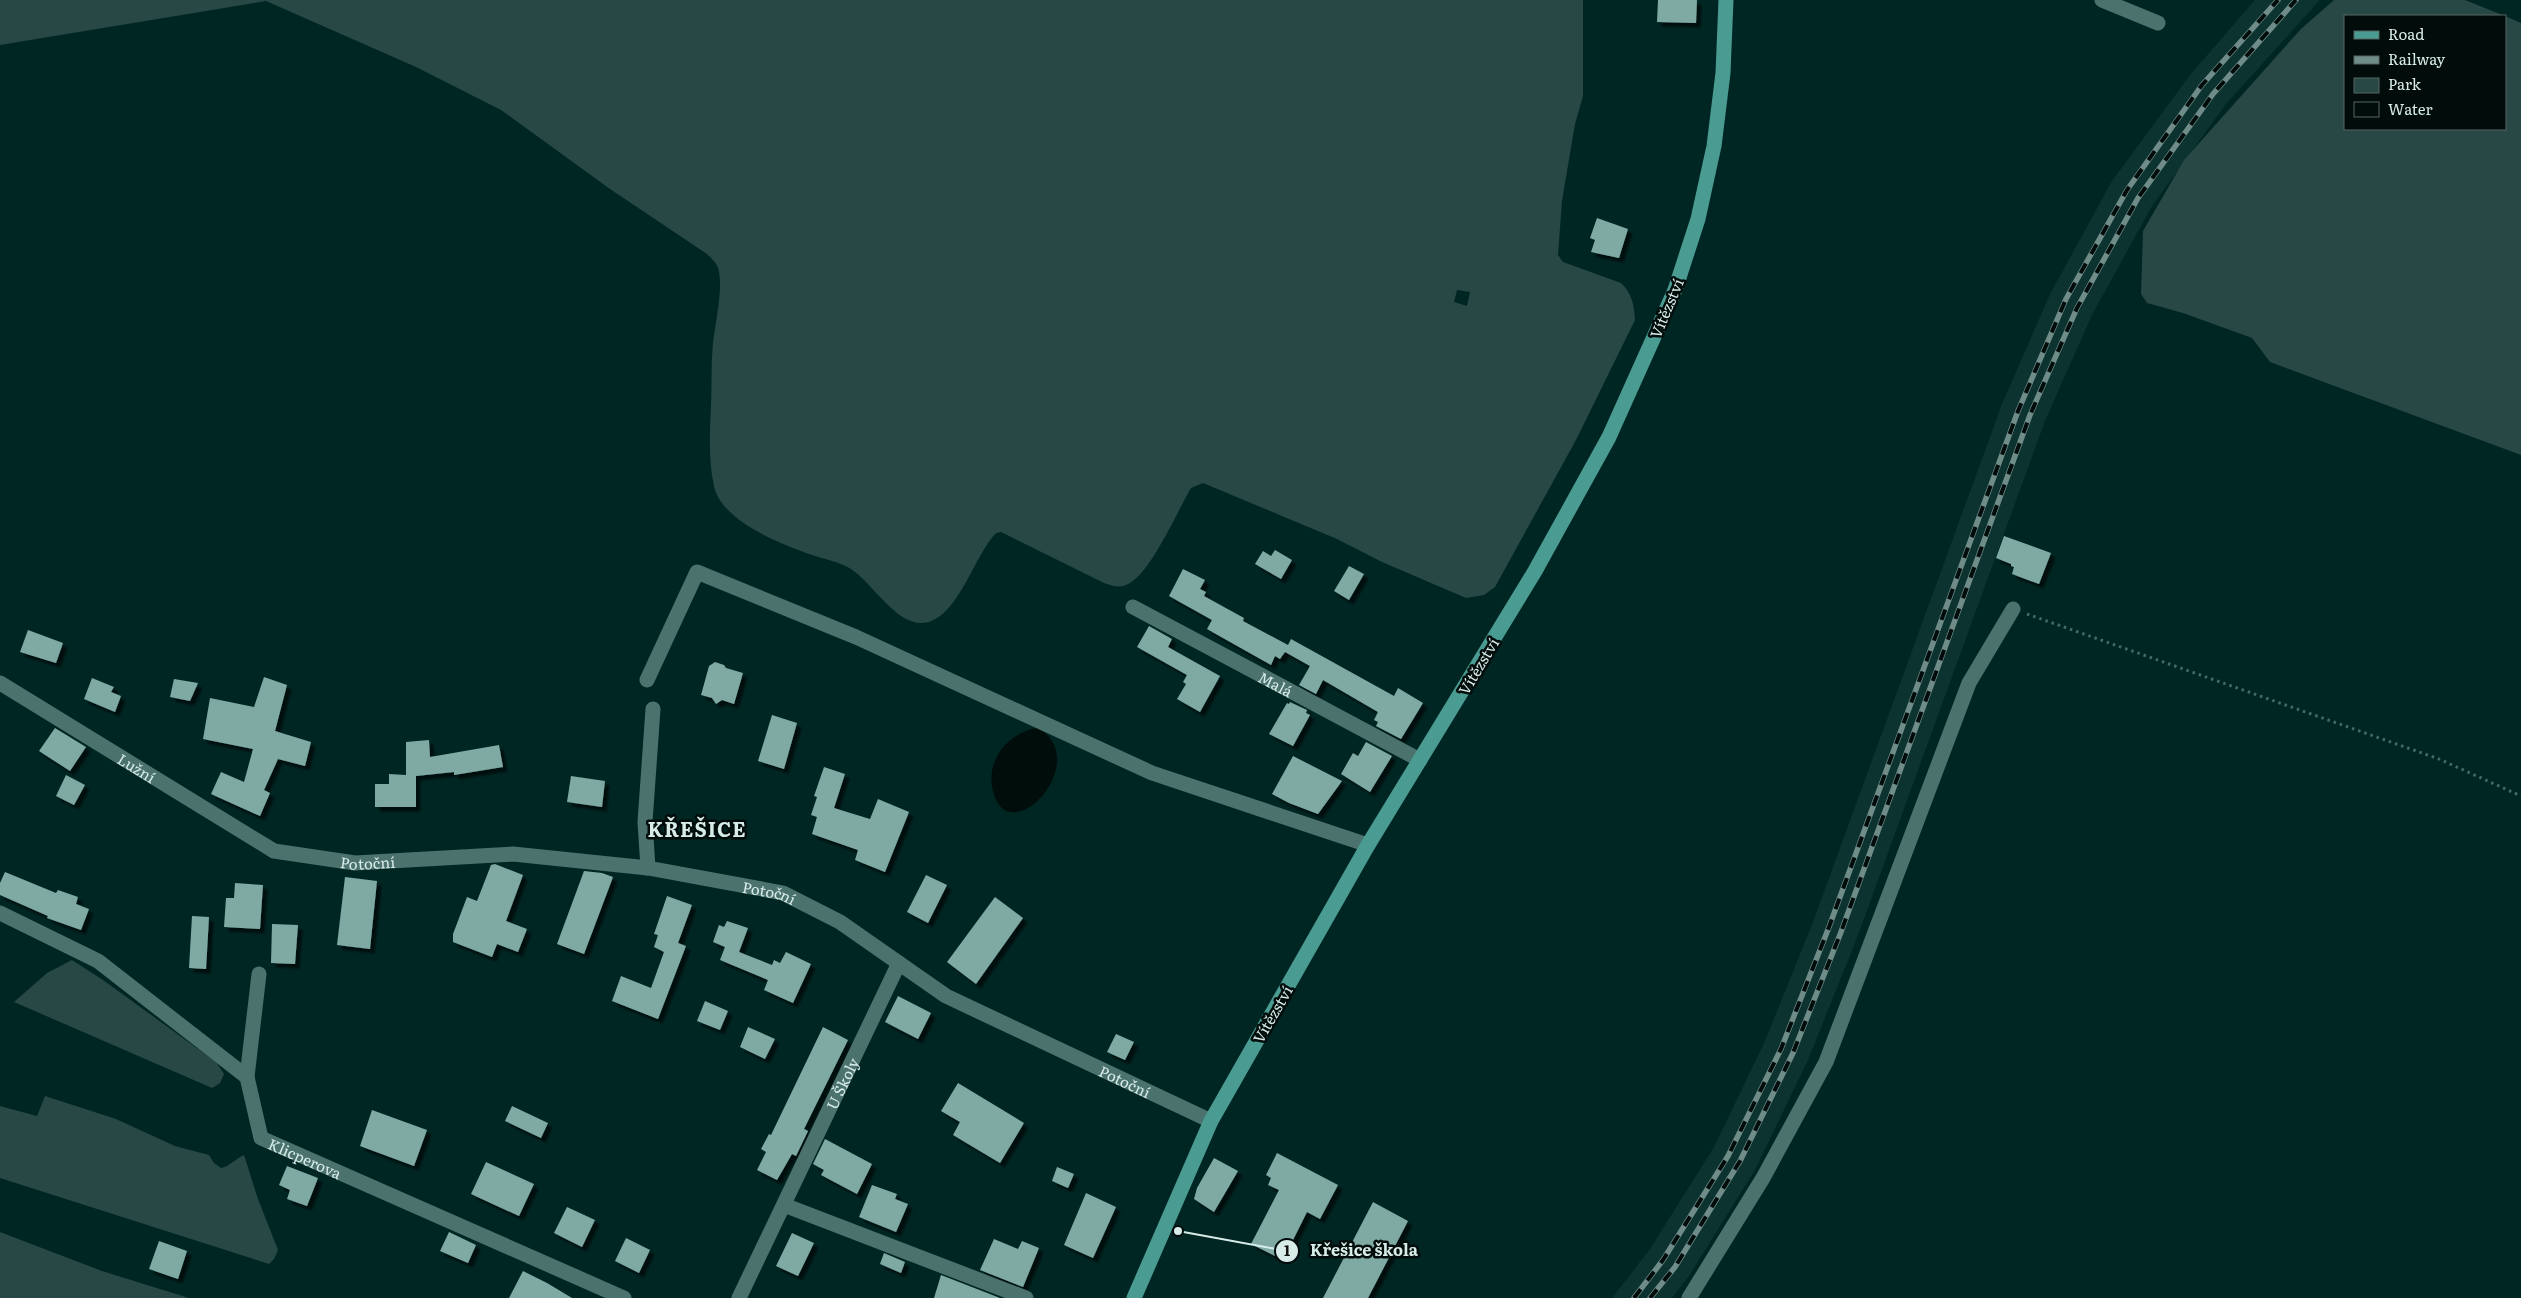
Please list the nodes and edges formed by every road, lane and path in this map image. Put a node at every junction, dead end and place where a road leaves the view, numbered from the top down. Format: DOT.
graph roads {
  1 [pos="1726,0"];
  2 [pos="2102,0"];
  3 [pos="2158,22"];
  4 [pos="1133,608"];
  5 [pos="2013,609"];
  6 [pos="647,680"];
  7 [pos="0,683"];
  8 [pos="653,709"];
  9 [pos="1420,760"];
  10 [pos="2521,796"];
  11 [pos="1368,845"];
  12 [pos="274,851"];
  13 [pos="648,868"];
  14 [pos="0,913"];
  15 [pos="899,963"];
  16 [pos="259,974"];
  17 [pos="247,1077"];
  18 [pos="1211,1121"];
  19 [pos="784,1205"];
  20 [pos="624,1298"];
  21 [pos="739,1298"];
  22 [pos="1026,1298"];
  23 [pos="1134,1298"];
  24 [pos="1690,1298"];
  1 -- 9 [label="main road, Vítězství"];
  2 -- 3 [label="street"];
  4 -- 9 [label="street, Malá"];
  5 -- 10 [label="path"];
  5 -- 24 [label="street"];
  6 -- 11 [label="street"];
  7 -- 12 [label="street, Lužní"];
  8 -- 13 [label="street"];
  9 -- 11 [label="main road, Vítězství"];
  11 -- 18 [label="main road, Vítězství"];
  12 -- 13 [label="street, Potoční"];
  13 -- 15 [label="street, Potoční"];
  14 -- 17 [label="street"];
  15 -- 18 [label="street, Potoční"];
  15 -- 19 [label="street, U Školy"];
  16 -- 17 [label="street"];
  17 -- 20 [label="street, Klicperova"];
  18 -- 23 [label="main road, Vítězství"];
  19 -- 21 [label="street, U Školy"];
  19 -- 22 [label="street"];
}
